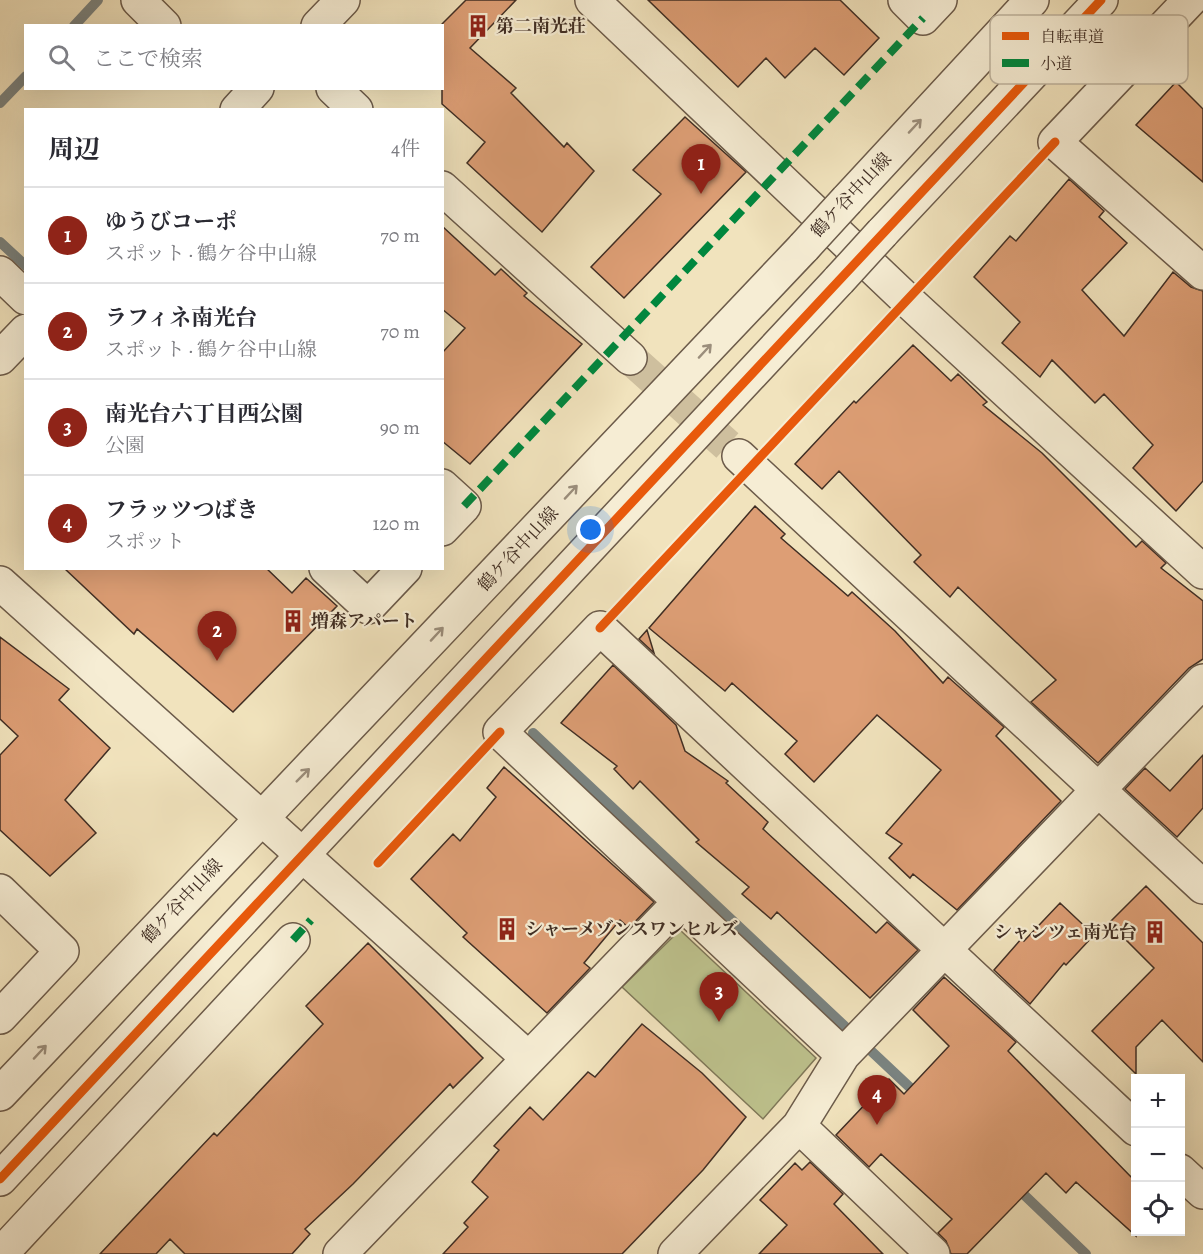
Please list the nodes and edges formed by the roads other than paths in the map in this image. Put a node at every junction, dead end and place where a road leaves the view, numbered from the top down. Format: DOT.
graph roads {
  1 [pos="138,0"];
  2 [pos="344,0"];
  3 [pos="592,0"];
  4 [pos="905,0"];
  5 [pos="940,0"];
  6 [pos="1032,0"];
  7 [pos="1101,0"];
  8 [pos="1190,0"];
  9 [pos="1018,15"];
  10 [pos="1087,15"];
  11 [pos="1176,15"];
  12 [pos="162,24"];
  13 [pos="320,24"];
  14 [pos="990,45"];
  15 [pos="1022,84"];
  16 [pos="1110,84"];
  17 [pos="335,90"];
  18 [pos="354,108"];
  19 [pos="444,190"];
  20 [pos="0,273"];
  21 [pos="1203,273"];
  22 [pos="24,296"];
  23 [pos="24,333"];
  24 [pos="0,358"];
  25 [pos="630,358"];
  26 [pos="739,456"];
  27 [pos="444,488"];
  28 [pos="444,527"];
  29 [pos="328,570"];
  30 [pos="403,570"];
  31 [pos="1203,572"];
  32 [pos="0,583"];
  33 [pos="1203,681"];
  34 [pos="1098,790"];
  35 [pos="262,817"];
  36 [pos="303,852"];
  37 [pos="1203,887"];
  38 [pos="0,891"];
  39 [pos="680,902"];
  40 [pos="293,940"];
  41 [pos="944,950"];
  42 [pos="3,1009"];
  43 [pos="855,1042"];
  44 [pos="528,1058"];
  45 [pos="0,1094"];
  46 [pos="799,1126"];
  47 [pos="1135,1128"];
  48 [pos="1185,1176"];
  49 [pos="0,1179"];
  50 [pos="1203,1192"];
  51 [pos="1,1254"];
  52 [pos="340,1254"];
  53 [pos="675,1254"];
  54 [pos="933,1254"];
  1 -- 12 [label="street"];
  2 -- 13 [label="street"];
  3 -- 31 [label="street"];
  4 -- 5 [label="street"];
  9 -- 6 [label="street, 鶴ケ谷中山線, one-way, bridge"];
  7 -- 10 [label="street, bridge"];
  8 -- 11 [label="street"];
  35 -- 14 [label="street, 鶴ケ谷中山線, one-way, bridge"];
  15 -- 36 [label="street, bridge"];
  16 -- 21 [label="street"];
  17 -- 18 [label="street"];
  19 -- 25 [label="street"];
  20 -- 22 [label="street"];
  23 -- 24 [label="street"];
  26 -- 34 [label="street"];
  27 -- 28 [label="street"];
  29 -- 30 [label="street"];
  32 -- 35 [label="street"];
  33 -- 34 [label="street"];
  34 -- 37 [label="street"];
  34 -- 41 [label="street"];
  35 -- 36 [label="street"];
  45 -- 35 [label="street, 鶴ケ谷中山線, one-way"];
  36 -- 44 [label="street"];
  36 -- 49 [label="street"];
  38 -- 42 [label="street"];
  39 -- 41 [label="street"];
  39 -- 43 [label="street"];
  39 -- 44 [label="street"];
  40 -- 51 [label="street"];
  41 -- 43 [label="street"];
  41 -- 47 [label="street"];
  43 -- 46 [label="street"];
  44 -- 52 [label="street"];
  46 -- 53 [label="street"];
  46 -- 54 [label="street"];
  48 -- 50 [label="street"];
}
